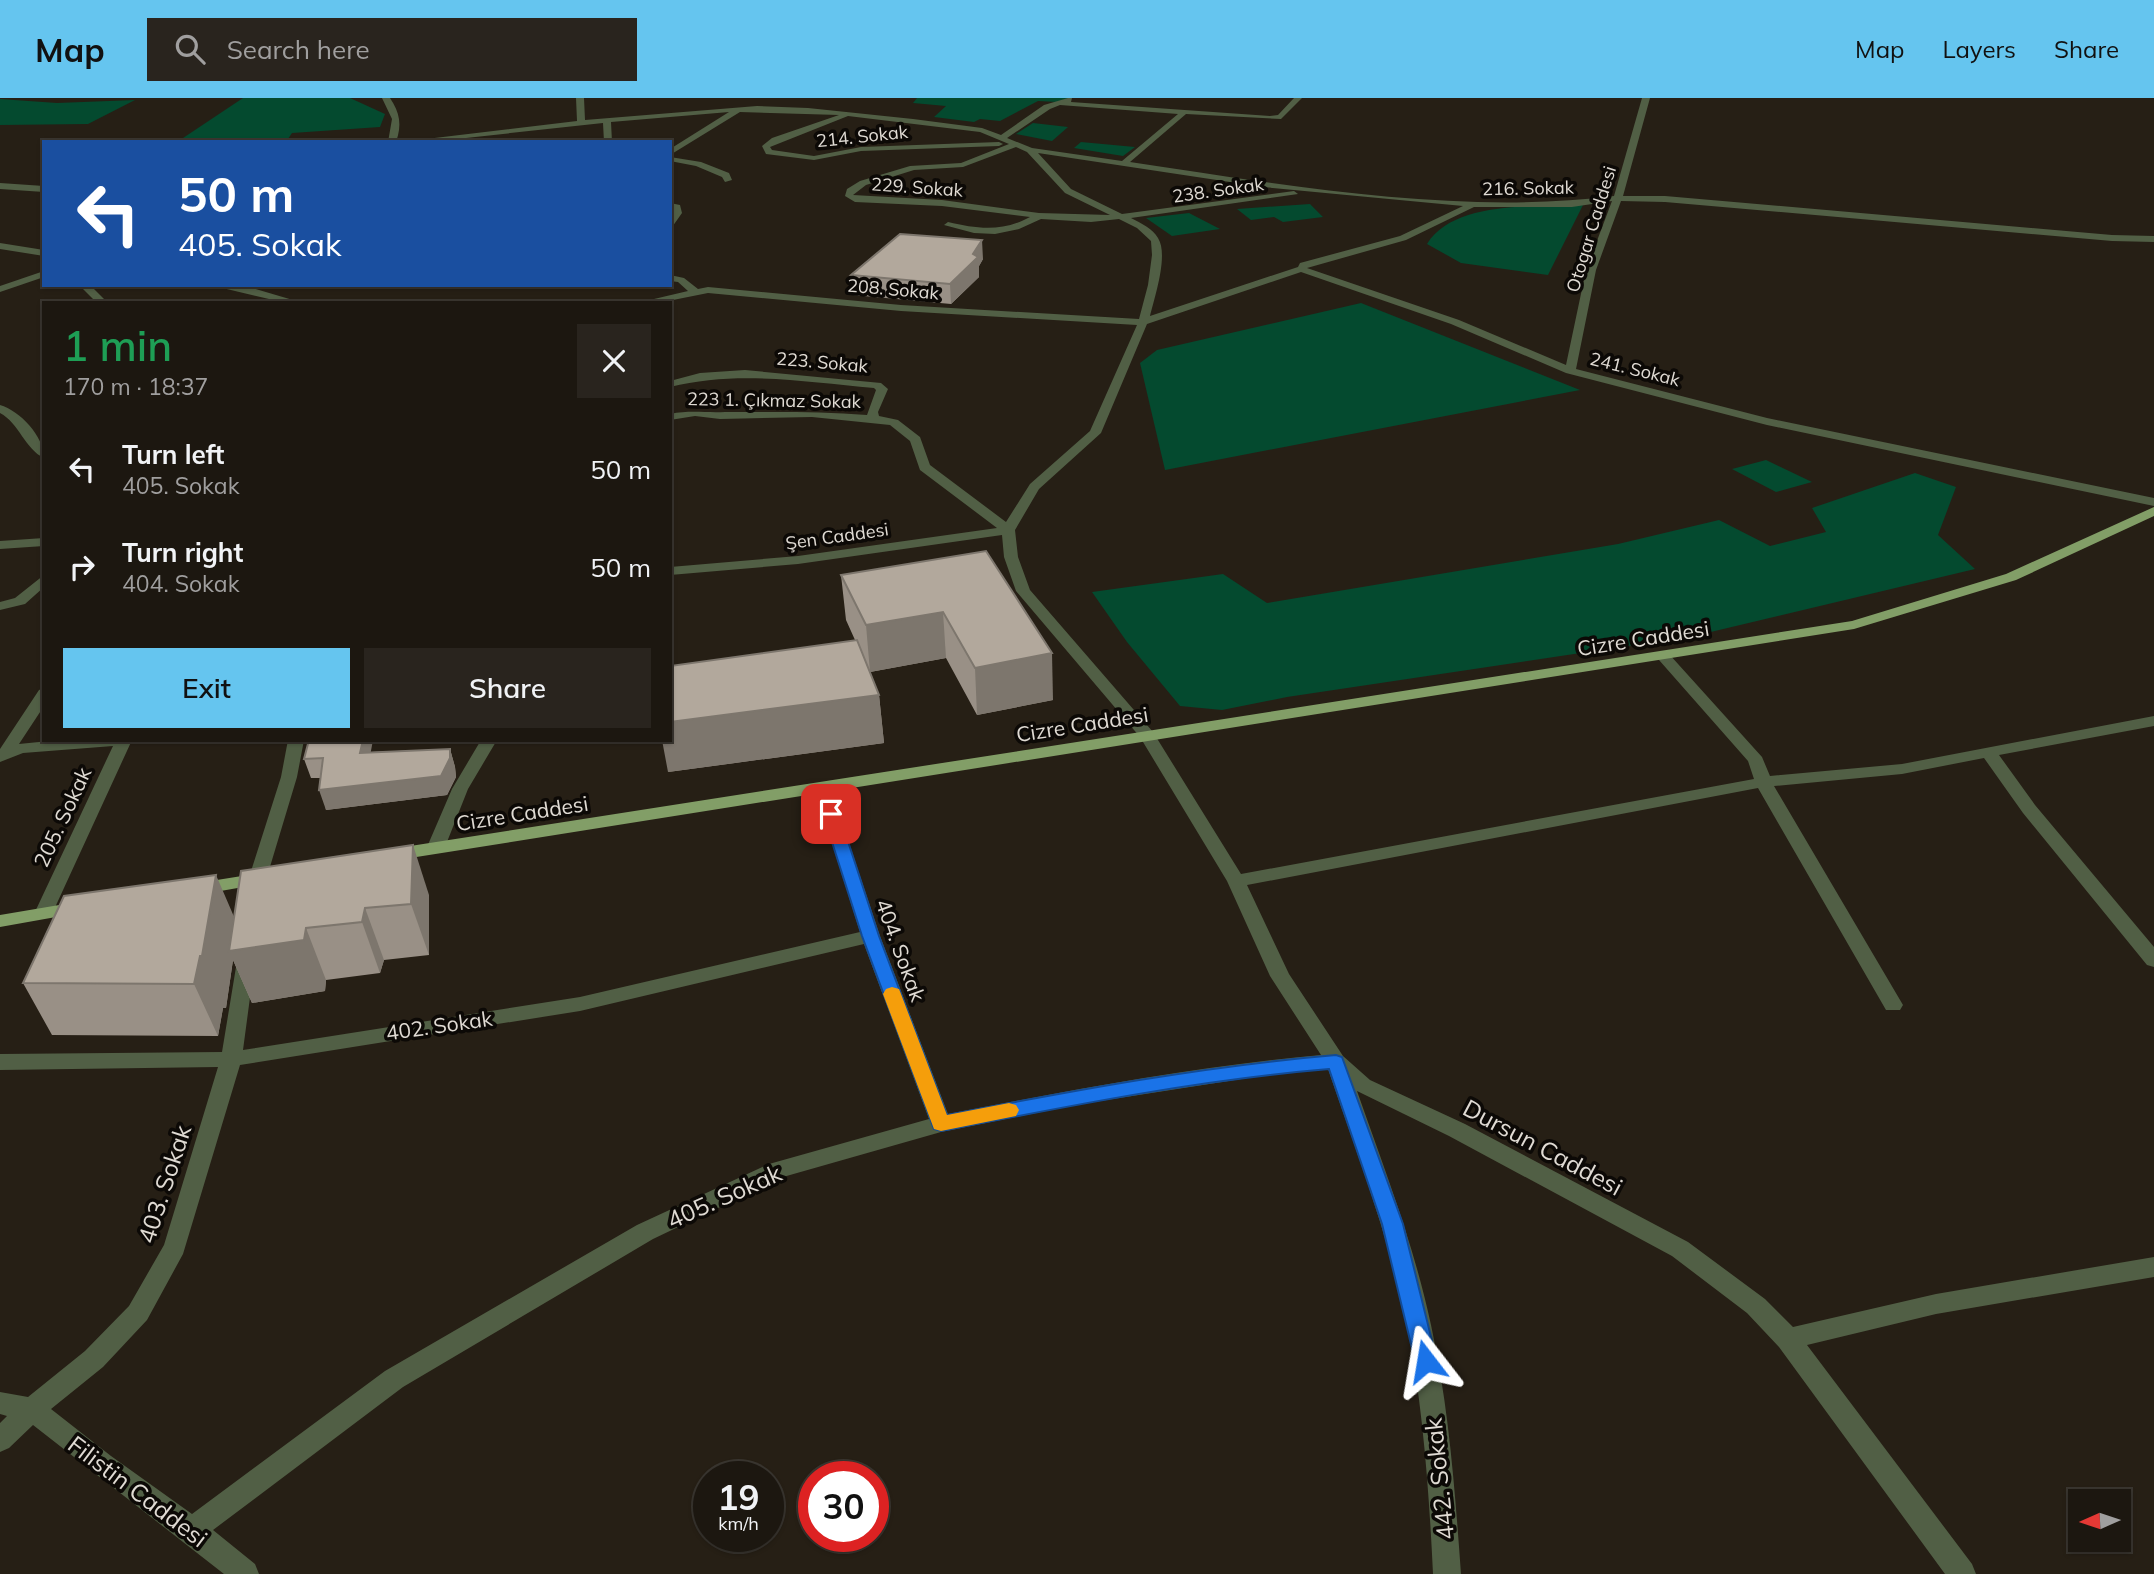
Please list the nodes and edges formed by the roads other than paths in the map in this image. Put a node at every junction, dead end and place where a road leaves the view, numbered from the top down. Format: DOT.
graph roads {
  1 [pos="386,98"];
  2 [pos="580,98"];
  3 [pos="1075,98"];
  4 [pos="1298,98"];
  5 [pos="1646,98"];
  6 [pos="1059,103"];
  7 [pos="739,110"];
  8 [pos="1184,112"];
  9 [pos="852,114"];
  10 [pos="607,120"];
  11 [pos="581,123"];
  12 [pos="1002,138"];
  13 [pos="393,140"];
  14 [pos="424,140"];
  15 [pos="608,140"];
  16 [pos="1017,144"];
  17 [pos="1030,150"];
  18 [pos="672,152"];
  19 [pos="672,159"];
  20 [pos="1125,163"];
  21 [pos="728,180"];
  22 [pos="0,186"];
  23 [pos="42,189"];
  24 [pos="1318,190"];
  25 [pos="1618,198"];
  26 [pos="1474,205"];
  27 [pos="672,206"];
  28 [pos="1039,216"];
  29 [pos="1121,217"];
  30 [pos="672,224"];
  31 [pos="948,225"];
  32 [pos="2154,239"];
  33 [pos="0,246"];
  34 [pos="42,253"];
  35 [pos="1302,269"];
  36 [pos="42,275"];
  37 [pos="672,278"];
  38 [pos="2,287"];
  39 [pos="86,287"];
  40 [pos="230,287"];
  41 [pos="694,291"];
  42 [pos="101,301"];
  43 [pos="291,301"];
  44 [pos="651,301"];
  45 [pos="1143,322"];
  46 [pos="1570,371"];
  47 [pos="672,383"];
  48 [pos="0,408"];
  49 [pos="673,417"];
  50 [pos="874,419"];
  51 [pos="42,452"];
  52 [pos="2154,502"];
  53 [pos="2154,511"];
  54 [pos="1008,530"];
  55 [pos="42,540"];
  56 [pos="4,545"];
  57 [pos="672,571"];
  58 [pos="42,581"];
  59 [pos="0,606"];
  60 [pos="1664,657"];
  61 [pos="42,696"];
  62 [pos="2152,725"];
  63 [pos="1147,735"];
  64 [pos="98,742"];
  65 [pos="122,742"];
  66 [pos="296,742"];
  67 [pos="488,742"];
  68 [pos="1988,752"];
  69 [pos="1,756"];
  70 [pos="1763,782"];
  71 [pos="823,789"];
  72 [pos="436,847"];
  73 [pos="371,859"];
  74 [pos="281,875"];
  75 [pos="256,879"];
  76 [pos="1236,881"];
  77 [pos="176,892"];
  78 [pos="96,905"];
  79 [pos="43,914"];
  80 [pos="250,917"];
  81 [pos="0,921"];
  82 [pos="871,936"];
  83 [pos="247,943"];
  84 [pos="2154,960"];
  85 [pos="1893,1005"];
  86 [pos="231,1059"];
  87 [pos="1336,1061"];
  88 [pos="0,1062"];
  89 [pos="941,1124"];
  90 [pos="2154,1267"];
  91 [pos="1788,1339"];
  92 [pos="0,1403"];
  93 [pos="32,1409"];
  94 [pos="0,1440"];
  95 [pos="192,1530"];
  96 [pos="245,1574"];
  97 [pos="1447,1574"];
  98 [pos="1962,1574"];
  1 -- 13 [label="street"];
  2 -- 11 [label="street"];
  3 -- 6 [label="street"];
  4 -- 8 [label="street"];
  5 -- 25 [label="street, Otogar Caddesi"];
  6 -- 8 [label="street"];
  6 -- 12 [label="street"];
  7 -- 9 [label="street"];
  7 -- 10 [label="street"];
  7 -- 18 [label="street"];
  8 -- 20 [label="street"];
  9 -- 12 [label="street"];
  9 -- 16 [label="street, 214. Sokak"];
  10 -- 11 [label="street"];
  10 -- 15 [label="street"];
  11 -- 14 [label="street"];
  12 -- 16 [label="street"];
  16 -- 17 [label="street"];
  16 -- 28 [label="street, 229. Sokak"];
  17 -- 20 [label="street, 216. Sokak"];
  17 -- 29 [label="street"];
  19 -- 21 [label="street"];
  20 -- 24 [label="street, 216. Sokak"];
  22 -- 23 [label="street"];
  24 -- 26 [label="street, 216. Sokak"];
  24 -- 29 [label="street, 238. Sokak"];
  25 -- 26 [label="street, 216. Sokak"];
  25 -- 32 [label="street, 216. Sokak"];
  25 -- 46 [label="street, Otogar Caddesi"];
  26 -- 35 [label="street"];
  27 -- 30 [label="street"];
  28 -- 29 [label="street, 229. Sokak"];
  28 -- 31 [label="street"];
  29 -- 45 [label="street"];
  33 -- 34 [label="street"];
  35 -- 45 [label="street"];
  35 -- 46 [label="street, 241. Sokak"];
  36 -- 38 [label="street"];
  37 -- 41 [label="street"];
  39 -- 42 [label="street"];
  40 -- 43 [label="street"];
  41 -- 44 [label="street, 208. Sokak"];
  41 -- 45 [label="street, 208. Sokak"];
  45 -- 54 [label="street"];
  46 -- 52 [label="street, 241. Sokak"];
  47 -- 50 [label="street, 223. Sokak"];
  48 -- 51 [label="street"];
  49 -- 50 [label="street, 223 1. Çıkmaz Sokak"];
  50 -- 54 [label="street"];
  53 -- 60 [label="main road, Cizre Caddesi"];
  54 -- 57 [label="street, Şen Caddesi"];
  54 -- 63 [label="street, Dursun Caddesi"];
  55 -- 56 [label="street"];
  58 -- 59 [label="street"];
  60 -- 63 [label="main road, Cizre Caddesi"];
  60 -- 70 [label="street"];
  61 -- 69 [label="street"];
  62 -- 68 [label="street"];
  63 -- 71 [label="main road, Cizre Caddesi"];
  63 -- 76 [label="street, Dursun Caddesi"];
  64 -- 69 [label="street"];
  65 -- 79 [label="street, 205. Sokak"];
  66 -- 75 [label="street"];
  67 -- 72 [label="street"];
  68 -- 70 [label="street"];
  68 -- 84 [label="street"];
  70 -- 76 [label="street"];
  70 -- 85 [label="street"];
  71 -- 72 [label="main road, Cizre Caddesi"];
  71 -- 82 [label="street, 404. Sokak"];
  72 -- 73 [label="main road, Cizre Caddesi"];
  74 -- 75 [label="main road"];
  75 -- 77 [label="main road"];
  75 -- 80 [label="street"];
  76 -- 87 [label="street, Dursun Caddesi"];
  78 -- 79 [label="main road"];
  79 -- 81 [label="main road"];
  82 -- 86 [label="street, 402. Sokak"];
  82 -- 89 [label="street, 404. Sokak"];
  83 -- 86 [label="street, 403. Sokak"];
  86 -- 88 [label="street, 402. Sokak"];
  86 -- 93 [label="street, 403. Sokak"];
  87 -- 89 [label="street, 405. Sokak"];
  87 -- 91 [label="street, Dursun Caddesi"];
  87 -- 97 [label="street, 442. Sokak"];
  89 -- 95 [label="street, 405. Sokak"];
  90 -- 91 [label="street"];
  91 -- 98 [label="street, Dursun Caddesi"];
  92 -- 93 [label="street"];
  93 -- 94 [label="street, 403. Sokak"];
  93 -- 95 [label="street, Filistin Caddesi"];
  95 -- 96 [label="street, Filistin Caddesi"];
}
